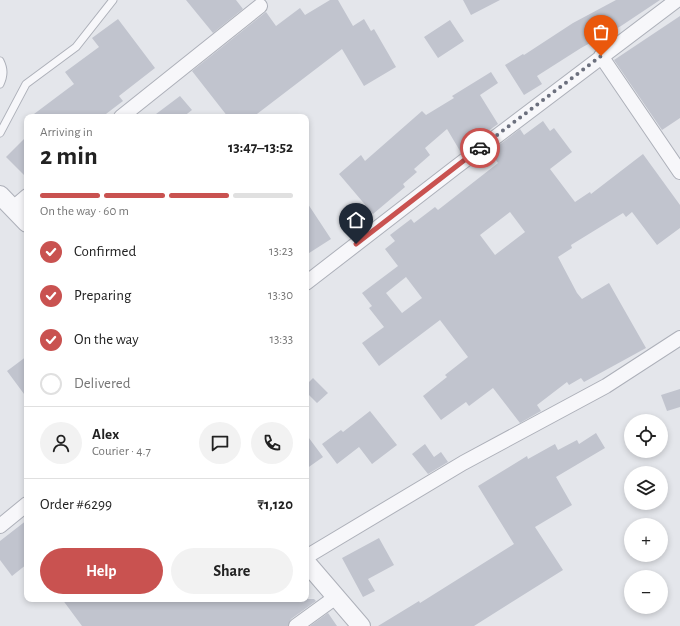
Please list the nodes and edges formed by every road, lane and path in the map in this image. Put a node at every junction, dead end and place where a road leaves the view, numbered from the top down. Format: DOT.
graph roads {
  1 [pos="113,0"];
  2 [pos="677,0"];
  3 [pos="260,6"];
  4 [pos="601,56"];
  5 [pos="0,61"];
  6 [pos="0,84"];
  7 [pos="124,114"];
  8 [pos="0,133"];
  9 [pos="680,172"];
  10 [pos="0,195"];
  11 [pos="24,199"];
  12 [pos="13,208"];
  13 [pos="24,220"];
  14 [pos="309,281"];
  15 [pos="680,338"];
  16 [pos="24,506"];
  17 [pos="0,526"];
  18 [pos="309,555"];
  19 [pos="309,566"];
  20 [pos="336,598"];
  21 [pos="296,626"];
  22 [pos="361,626"];
  1 -- 8 [label="lane"];
  2 -- 4 [label="street"];
  3 -- 7 [label="street"];
  4 -- 9 [label="street"];
  4 -- 14 [label="street"];
  5 -- 6 [label="lane"];
  10 -- 12 [label="street"];
  11 -- 12 [label="street"];
  12 -- 13 [label="street"];
  15 -- 18 [label="street"];
  16 -- 17 [label="street"];
  19 -- 20 [label="street"];
  20 -- 21 [label="street"];
  20 -- 22 [label="street"];
}
